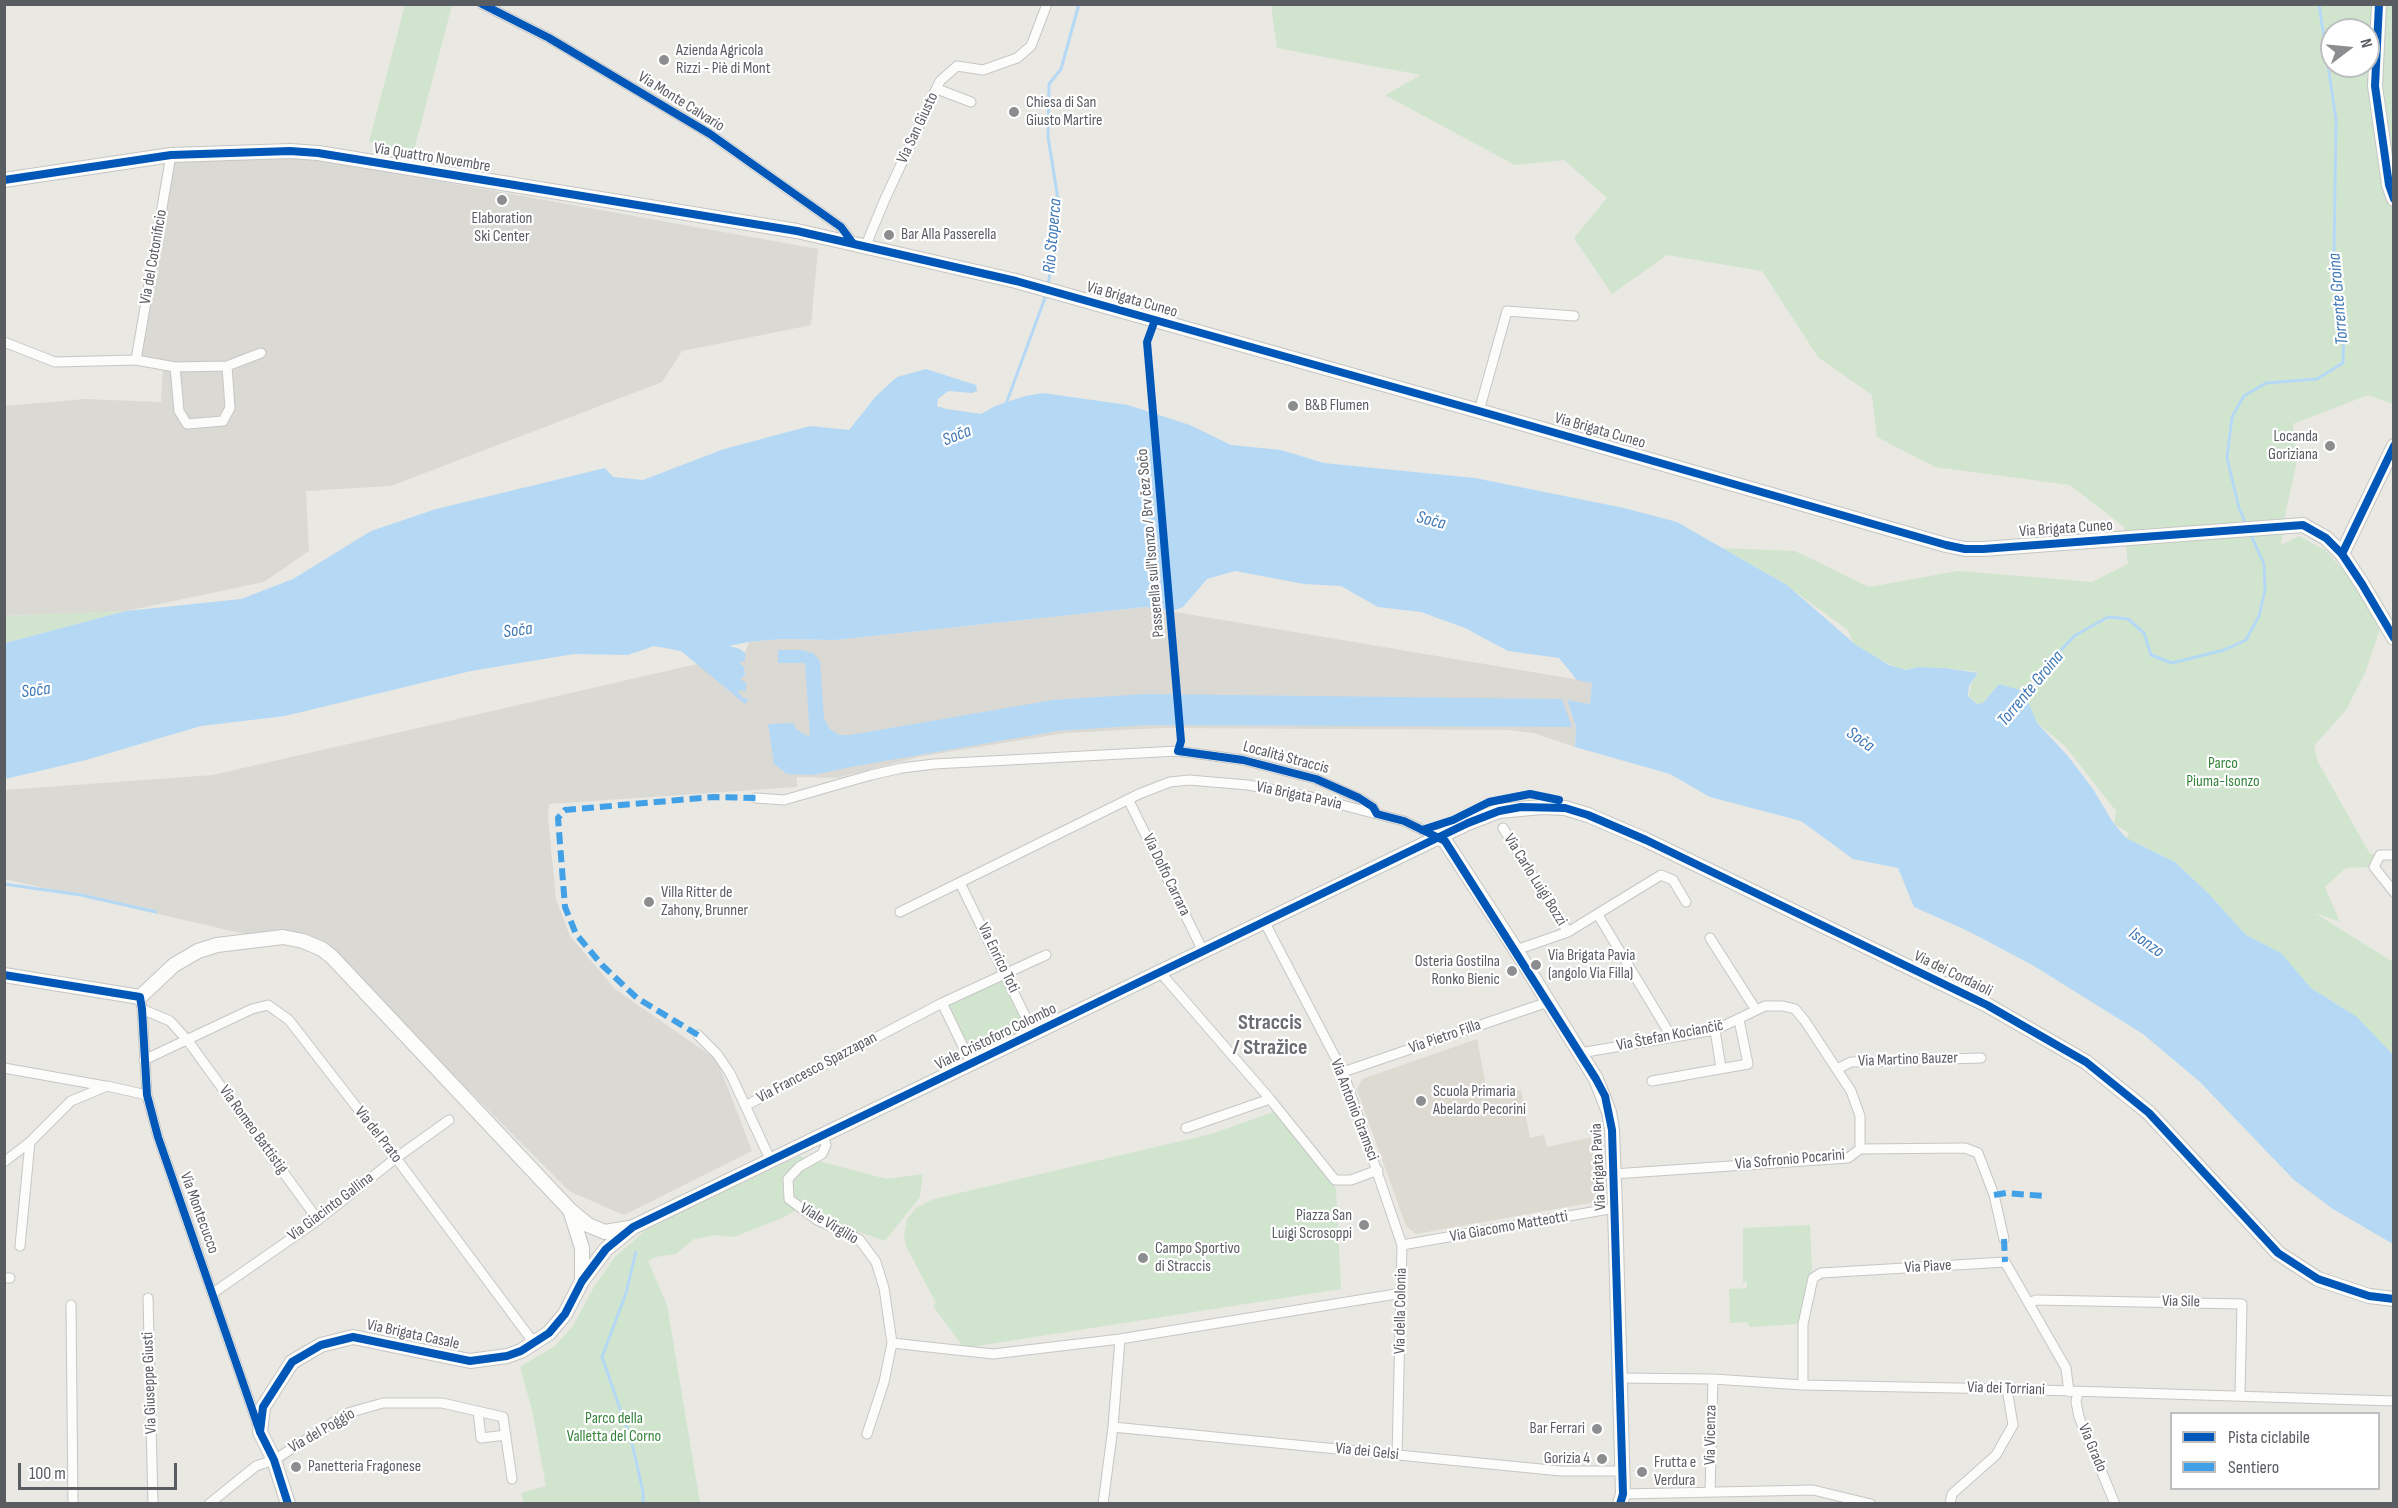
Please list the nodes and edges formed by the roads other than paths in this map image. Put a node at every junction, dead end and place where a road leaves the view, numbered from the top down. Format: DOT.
graph roads {
  1 [pos="482,4"];
  2 [pos="1047,4"];
  3 [pos="2379,4"];
  4 [pos="937,89"];
  5 [pos="971,102"];
  6 [pos="171,155"];
  7 [pos="4,180"];
  8 [pos="2394,199"];
  9 [pos="859,244"];
  10 [pos="1575,316"];
  11 [pos="4,342"];
  12 [pos="261,353"];
  13 [pos="136,360"];
  14 [pos="227,366"];
  15 [pos="175,367"];
  16 [pos="1479,411"];
  17 [pos="2394,446"];
  18 [pos="2342,554"];
  19 [pos="2394,638"];
  20 [pos="756,798"];
  21 [pos="1128,799"];
  22 [pos="1377,814"];
  23 [pos="1503,828"];
  24 [pos="1437,837"];
  25 [pos="2394,855"];
  26 [pos="960,884"];
  27 [pos="2394,891"];
  28 [pos="1686,902"];
  29 [pos="900,912"];
  30 [pos="1598,915"];
  31 [pos="1264,921"];
  32 [pos="1568,932"];
  33 [pos="1710,938"];
  34 [pos="1516,950"];
  35 [pos="1203,951"];
  36 [pos="1046,955"];
  37 [pos="1159,971"];
  38 [pos="1006,974"];
  39 [pos="4,975"];
  40 [pos="1548,1002"];
  41 [pos="141,1003"];
  42 [pos="942,1003"];
  43 [pos="1756,1010"];
  44 [pos="1739,1020"];
  45 [pos="1715,1030"];
  46 [pos="1034,1034"];
  47 [pos="698,1035"];
  48 [pos="1671,1036"];
  49 [pos="188,1041"];
  50 [pos="1580,1053"];
  51 [pos="1981,1058"];
  52 [pos="144,1060"];
  53 [pos="972,1065"];
  54 [pos="4,1068"];
  55 [pos="1721,1068"];
  56 [pos="1837,1069"];
  57 [pos="1343,1072"];
  58 [pos="1652,1081"];
  59 [pos="107,1086"];
  60 [pos="147,1095"];
  61 [pos="1270,1099"];
  62 [pos="745,1106"];
  63 [pos="449,1120"];
  64 [pos="1186,1128"];
  65 [pos="822,1134"];
  66 [pos="30,1142"];
  67 [pos="1860,1149"];
  68 [pos="396,1158"];
  69 [pos="770,1159"];
  70 [pos="4,1162"];
  71 [pos="1378,1170"];
  72 [pos="1613,1174"];
  73 [pos="1615,1208"];
  74 [pos="570,1210"];
  75 [pos="318,1220"];
  76 [pos="633,1227"];
  77 [pos="2004,1239"];
  78 [pos="1402,1245"];
  79 [pos="20,1246"];
  80 [pos="582,1281"];
  81 [pos="213,1293"];
  82 [pos="1402,1293"];
  83 [pos="148,1298"];
  84 [pos="2394,1299"];
  85 [pos="2029,1303"];
  86 [pos="70,1305"];
  87 [pos="1120,1339"];
  88 [pos="534,1343"];
  89 [pos="892,1344"];
  90 [pos="1619,1378"];
  91 [pos="1713,1379"];
  92 [pos="1803,1384"];
  93 [pos="2007,1389"];
  94 [pos="2074,1392"];
  95 [pos="2240,1395"];
  96 [pos="2394,1401"];
  97 [pos="478,1411"];
  98 [pos="1113,1427"];
  99 [pos="260,1432"];
  100 [pos="867,1434"];
  101 [pos="506,1435"];
  102 [pos="1397,1455"];
  103 [pos="274,1460"];
  104 [pos="1622,1471"];
  105 [pos="512,1479"];
  106 [pos="1710,1492"];
  107 [pos="1621,1499"];
  108 [pos="73,1503"];
  109 [pos="153,1503"];
  110 [pos="209,1503"];
  111 [pos="288,1503"];
  112 [pos="1103,1503"];
  113 [pos="1871,1503"];
  114 [pos="1950,1503"];
  115 [pos="2115,1503"];
  1 -- 9 [label="street, Via Monte Calvario"];
  2 -- 4 [label="street, Via San Giusto"];
  3 -- 8 [label="street"];
  4 -- 5 [label="street"];
  4 -- 9 [label="street, Via San Giusto"];
  6 -- 7 [label="street, Via Quattro Novembre"];
  6 -- 9 [label="street, Via Quattro Novembre"];
  6 -- 13 [label="street, Via del Cotonificio"];
  9 -- 16 [label="street, Via Brigata Cuneo"];
  10 -- 16 [label="street"];
  11 -- 13 [label="street"];
  12 -- 14 [label="street"];
  13 -- 15 [label="street"];
  14 -- 15 [label="street"];
  14 -- 15 [label="street"];
  16 -- 18 [label="street, Via Brigata Cuneo"];
  17 -- 18 [label="street"];
  18 -- 19 [label="street, Via Brigata Cuneo"];
  20 -- 22 [label="street, Località Straccis"];
  21 -- 22 [label="street, Via Brigata Pavia"];
  21 -- 26 [label="street, Via Brigata Pavia"];
  21 -- 35 [label="street, Via Dolfo Carrara"];
  22 -- 24 [label="street, Via Brigata Pavia"];
  23 -- 32 [label="street, Via Carlo Luigi Bozzi"];
  24 -- 31 [label="street, Viale Cristoforo Colombo"];
  24 -- 34 [label="street, Via Brigata Pavia"];
  24 -- 84 [label="street, Via dei Cordaioli"];
  25 -- 27 [label="street"];
  26 -- 29 [label="street, Via Brigata Pavia"];
  26 -- 38 [label="street, Via Enrico Toti"];
  28 -- 30 [label="street"];
  30 -- 32 [label="street"];
  30 -- 48 [label="street"];
  31 -- 35 [label="street, Viale Cristoforo Colombo"];
  31 -- 57 [label="street, Via Antonio Gramsci"];
  32 -- 34 [label="street"];
  33 -- 43 [label="street"];
  34 -- 40 [label="street, Via Brigata Pavia"];
  35 -- 37 [label="street, Viale Cristoforo Colombo"];
  36 -- 38 [label="street, Via Francesco Spazzapan"];
  37 -- 46 [label="street, Viale Cristoforo Colombo"];
  37 -- 61 [label="street"];
  38 -- 42 [label="street, Via Francesco Spazzapan"];
  38 -- 46 [label="street, Via Enrico Toti"];
  39 -- 41 [label="street"];
  40 -- 50 [label="street, Via Brigata Pavia"];
  40 -- 57 [label="street, Via Pietro Filla"];
  41 -- 49 [label="street, Via Romeo Battistig"];
  41 -- 52 [label="street, Via Montecucco"];
  41 -- 74 [label="street, Via Brigata Casale"];
  42 -- 53 [label="street"];
  42 -- 62 [label="street, Via Francesco Spazzapan"];
  43 -- 44 [label="street, Via Štefan Kociančič"];
  43 -- 56 [label="street, Via Štefan Kociančič"];
  44 -- 45 [label="street, Via Štefan Kociančič"];
  44 -- 55 [label="street"];
  45 -- 48 [label="street, Via Štefan Kociančič"];
  45 -- 55 [label="street"];
  46 -- 53 [label="street, Viale Cristoforo Colombo"];
  47 -- 62 [label="street"];
  48 -- 50 [label="street, Via Štefan Kociančič"];
  49 -- 52 [label="street"];
  49 -- 68 [label="street, Via del Prato"];
  49 -- 75 [label="street, Via Romeo Battistig"];
  50 -- 72 [label="street, Via Brigata Pavia"];
  51 -- 56 [label="street, Via Martino Bauzer"];
  52 -- 60 [label="street, Via Montecucco"];
  53 -- 65 [label="street, Viale Cristoforo Colombo"];
  54 -- 59 [label="street"];
  55 -- 58 [label="street"];
  56 -- 67 [label="street, Via Štefan Kociančič"];
  57 -- 71 [label="street, Via Antonio Gramsci"];
  59 -- 60 [label="street"];
  59 -- 66 [label="street"];
  60 -- 81 [label="street, Via Montecucco"];
  61 -- 64 [label="street"];
  61 -- 71 [label="street"];
  62 -- 69 [label="street, Via Francesco Spazzapan"];
  63 -- 68 [label="street, Via Giacinto Gallina"];
  65 -- 69 [label="street, Viale Cristoforo Colombo"];
  65 -- 89 [label="street, Viale Virgilio"];
  66 -- 70 [label="street"];
  66 -- 79 [label="street"];
  67 -- 72 [label="street, Via Sofronio Pocarini"];
  67 -- 77 [label="street, Via Sofronio Pocarini"];
  68 -- 75 [label="street, Via Giacinto Gallina"];
  68 -- 88 [label="street, Via del Prato"];
  69 -- 76 [label="street, Viale Cristoforo Colombo"];
  71 -- 78 [label="street, Via della Colonia"];
  72 -- 73 [label="street, Via Brigata Pavia"];
  73 -- 78 [label="street, Via Giacomo Matteotti"];
  73 -- 90 [label="street, Via Brigata Pavia"];
  74 -- 76 [label="street, Viale Cristoforo Colombo"];
  74 -- 80 [label="street, Via Brigata Casale"];
  75 -- 81 [label="street, Via Giacinto Gallina"];
  76 -- 80 [label="street, Viale Cristoforo Colombo"];
  78 -- 82 [label="street, Via della Colonia"];
  80 -- 88 [label="street, Via Brigata Casale"];
  81 -- 99 [label="street, Via Montecucco"];
  82 -- 87 [label="street"];
  82 -- 102 [label="street, Via della Colonia"];
  83 -- 109 [label="street, Via Giuseppe Giusti"];
  85 -- 92 [label="street, Via Piave"];
  85 -- 94 [label="street, Via Piave"];
  85 -- 95 [label="street, Via Sile"];
  86 -- 108 [label="street"];
  87 -- 89 [label="street"];
  87 -- 98 [label="street"];
  88 -- 99 [label="street, Via Brigata Casale"];
  89 -- 100 [label="street, Viale Virgilio"];
  90 -- 91 [label="street, Via dei Torriani"];
  90 -- 104 [label="street, Via Brigata Pavia"];
  91 -- 92 [label="street, Via dei Torriani"];
  91 -- 106 [label="street, Via Vicenza"];
  92 -- 93 [label="street, Via dei Torriani"];
  93 -- 94 [label="street, Via dei Torriani"];
  93 -- 114 [label="street"];
  94 -- 95 [label="street, Via dei Torriani"];
  94 -- 115 [label="street, Via Grado"];
  95 -- 96 [label="street, Via dei Torriani"];
  97 -- 101 [label="street, Via del Poggio"];
  97 -- 101 [label="street"];
  97 -- 103 [label="street, Via del Poggio"];
  98 -- 102 [label="street, Via dei Gelsi"];
  98 -- 112 [label="street"];
  99 -- 103 [label="street"];
  101 -- 105 [label="street, Via del Poggio"];
  102 -- 104 [label="street, Via dei Gelsi"];
  103 -- 110 [label="street, Via del Poggio"];
  103 -- 111 [label="street"];
  104 -- 107 [label="street, Via Brigata Pavia"];
  106 -- 107 [label="street"];
  106 -- 113 [label="street"];
}
